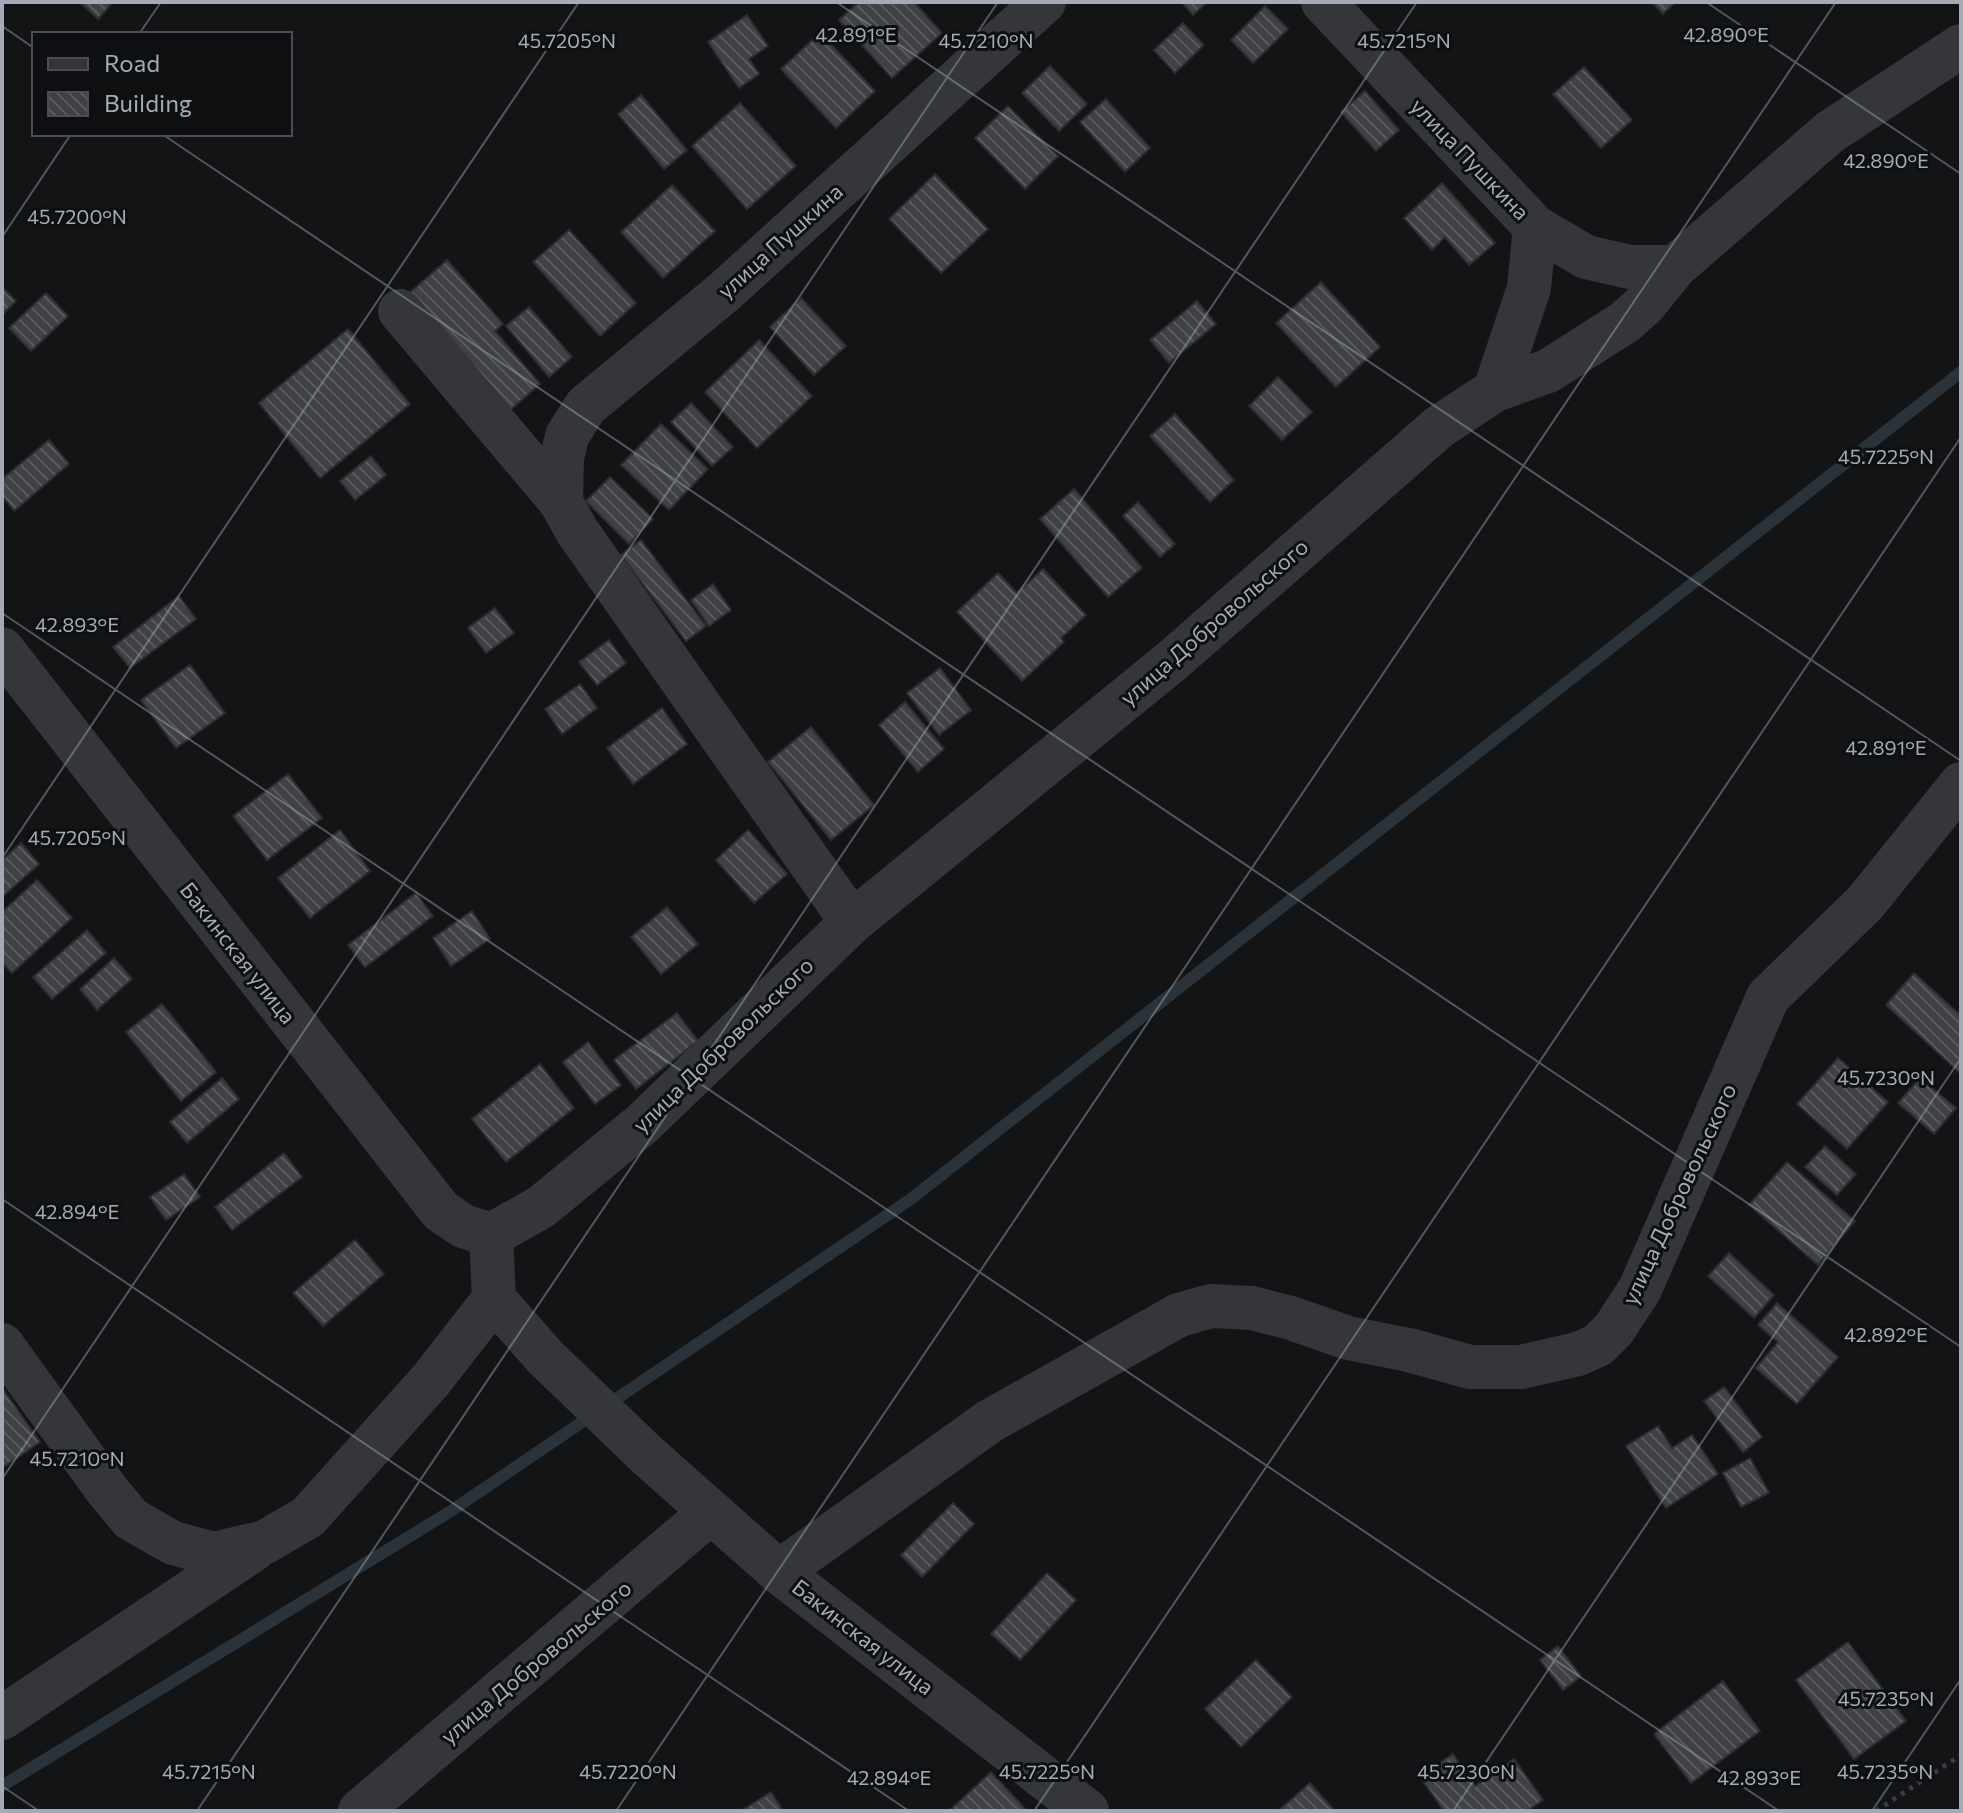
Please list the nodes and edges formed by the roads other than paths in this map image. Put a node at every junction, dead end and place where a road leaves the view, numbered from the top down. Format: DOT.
graph roads {
  1 [pos="1044,2"];
  2 [pos="1323,2"];
  3 [pos="1961,46"];
  4 [pos="1535,227"];
  5 [pos="1675,267"];
  6 [pos="400,311"];
  7 [pos="1495,390"];
  8 [pos="561,502"];
  9 [pos="2,649"];
  10 [pos="1961,784"];
  11 [pos="852,922"];
  12 [pos="491,1235"];
  13 [pos="494,1299"];
  14 [pos="2,1345"];
  15 [pos="711,1512"];
  16 [pos="265,1542"];
  17 [pos="779,1572"];
  18 [pos="2,1718"];
  19 [pos="360,1811"];
  20 [pos="1087,1811"];
  1 -- 8 [label="street, улица Пушкина"];
  2 -- 4 [label="street, улица Пушкина"];
  3 -- 5 [label="street, улица Добровольского"];
  4 -- 5 [label="street"];
  4 -- 7 [label="street, улица Пушкина"];
  5 -- 7 [label="street, улица Добровольского"];
  6 -- 8 [label="street"];
  7 -- 11 [label="street, улица Добровольского"];
  8 -- 11 [label="street"];
  9 -- 12 [label="street, Бакинская улица"];
  10 -- 17 [label="street, улица Добровольского"];
  11 -- 12 [label="street, улица Добровольского"];
  12 -- 13 [label="street"];
  13 -- 15 [label="street, Бакинская улица"];
  13 -- 16 [label="street"];
  14 -- 16 [label="street"];
  15 -- 17 [label="street, Бакинская улица"];
  15 -- 19 [label="street, улица Добровольского"];
  16 -- 18 [label="street"];
  17 -- 20 [label="street, Бакинская улица"];
}
